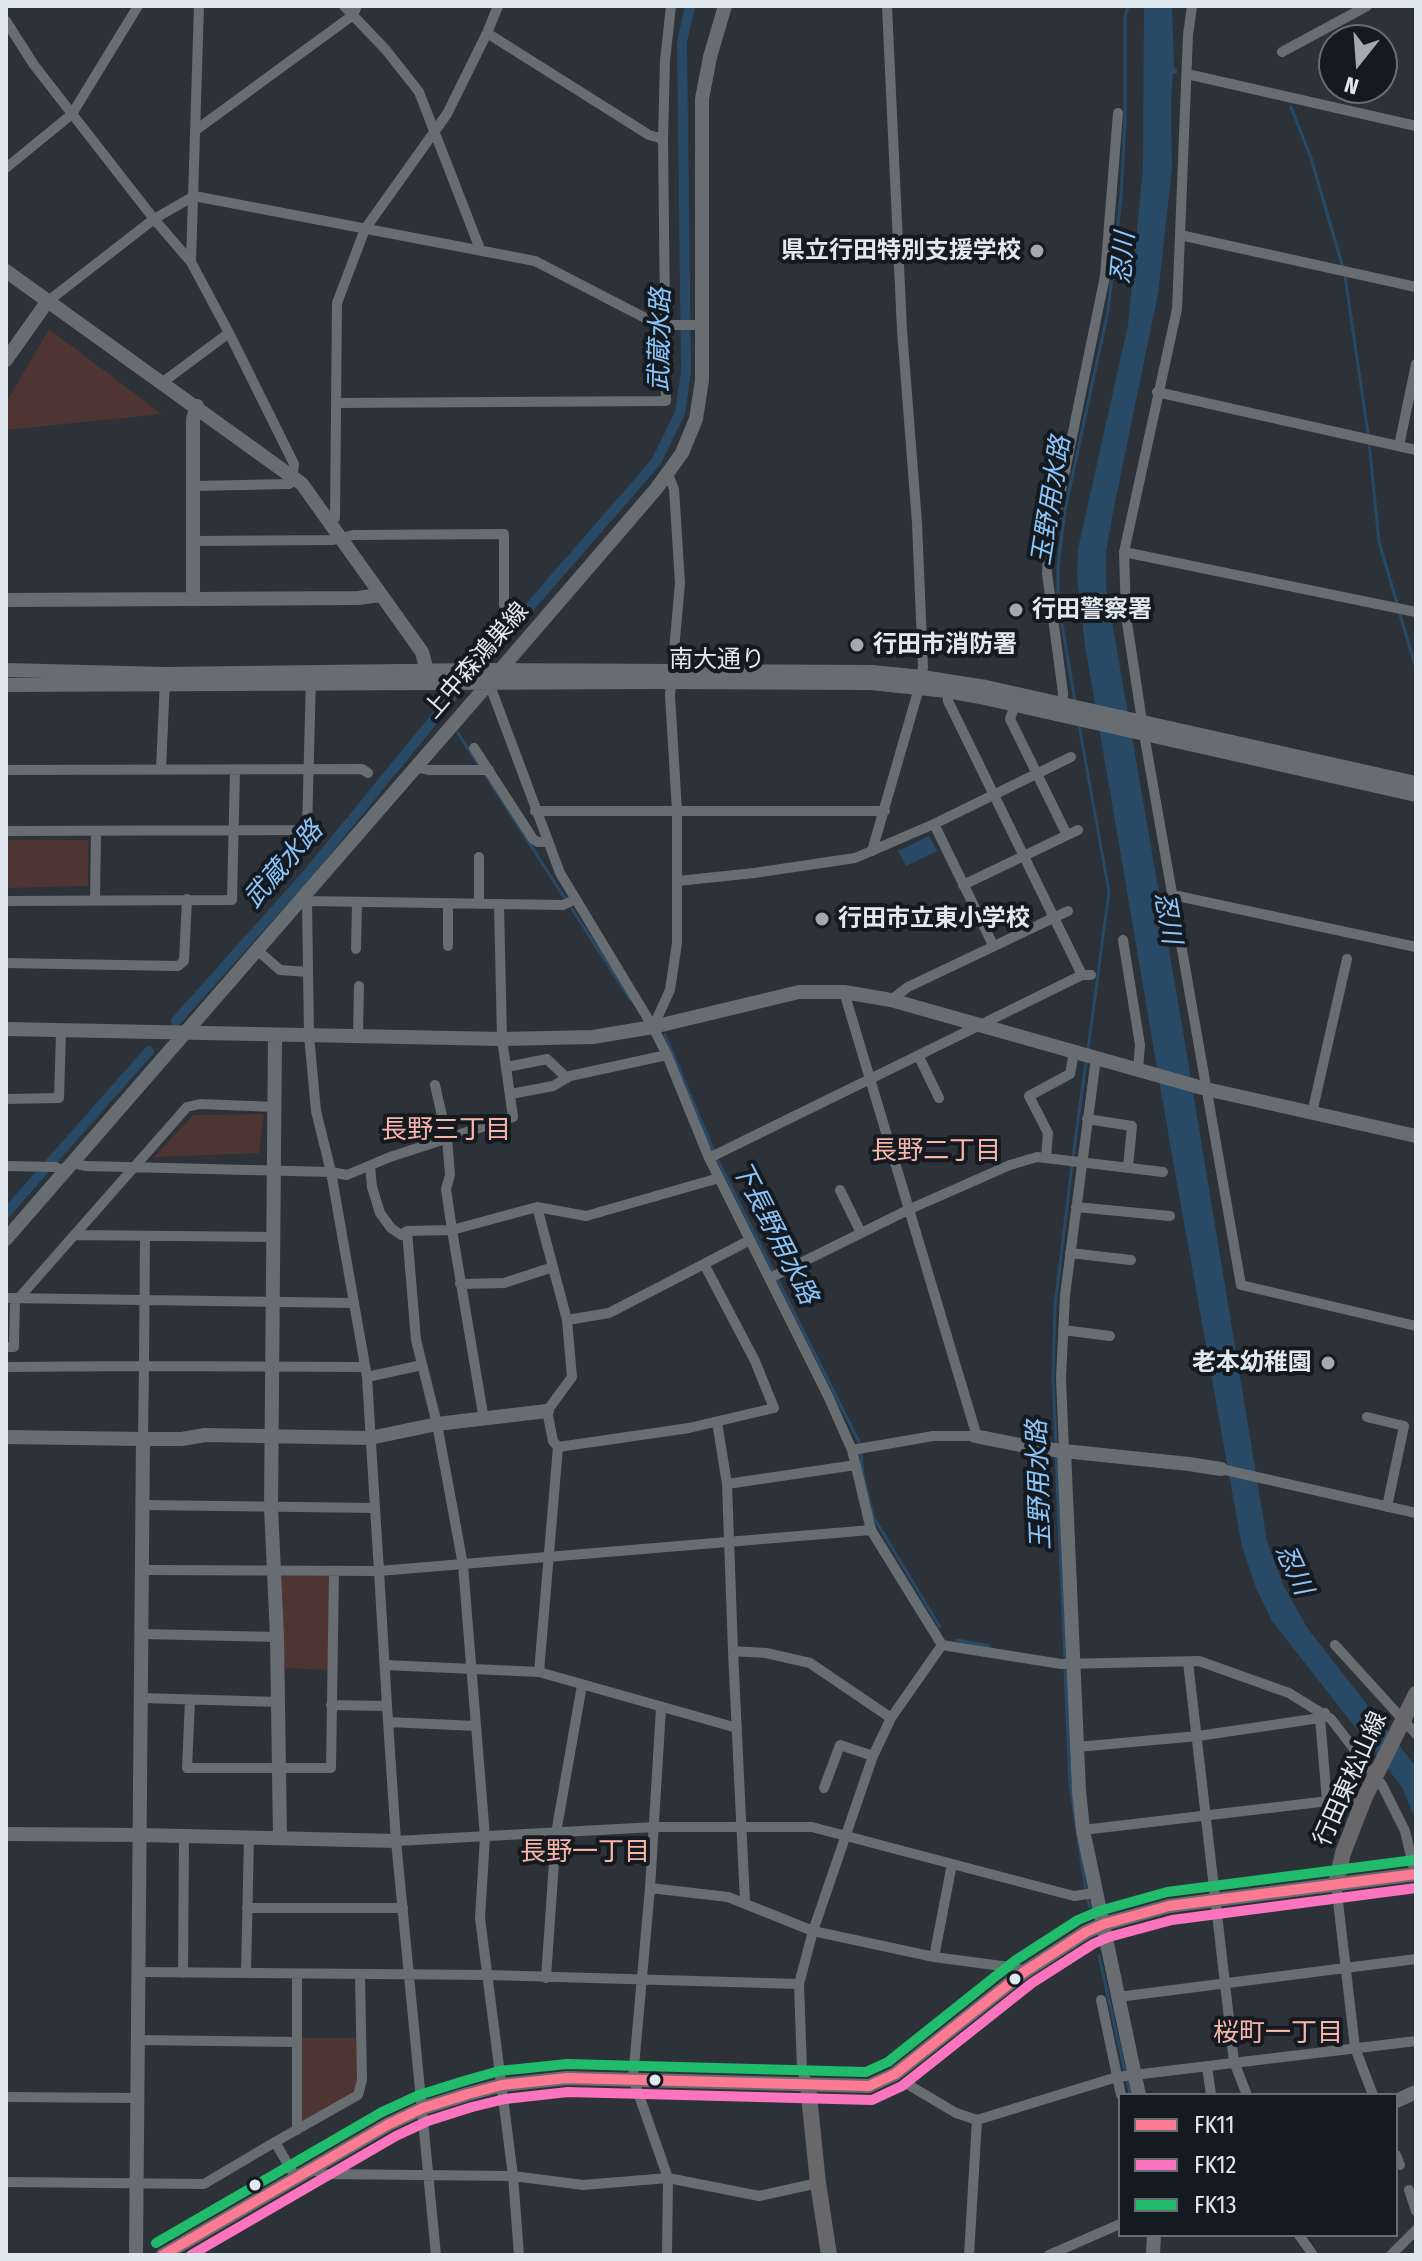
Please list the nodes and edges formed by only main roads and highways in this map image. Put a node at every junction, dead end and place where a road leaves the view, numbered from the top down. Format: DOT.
graph roads {
  1 [pos="1416,1694"];
  2 [pos="1407,1727"];
  3 [pos="1336,1884"];
  4 [pos="808,2086"];
  5 [pos="829,2255"];
  1 -- 2 [label="main road, 行田東松山線"];
  2 -- 3 [label="main road, 行田東松山線"];
  4 -- 5 [label="main road"];
}
